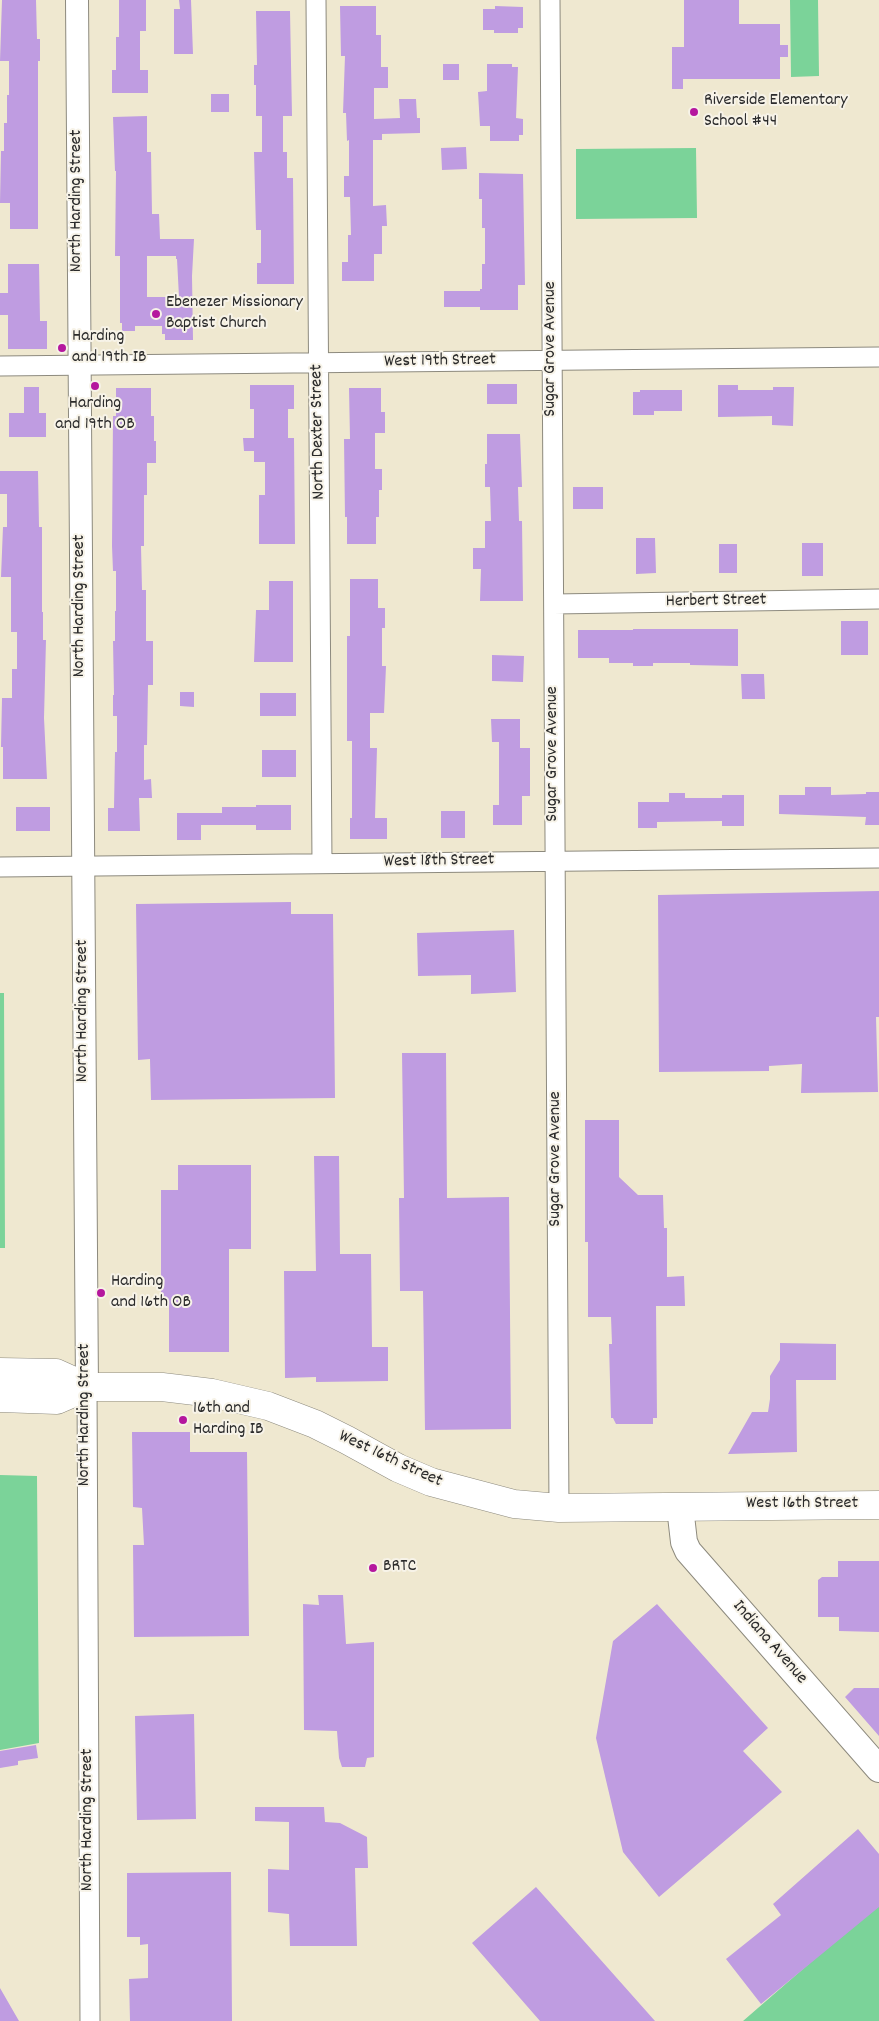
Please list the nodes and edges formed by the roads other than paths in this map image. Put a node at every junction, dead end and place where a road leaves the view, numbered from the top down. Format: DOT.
graph roads {
  1 [pos="77,0"];
  2 [pos="316,0"];
  3 [pos="550,0"];
  4 [pos="879,357"];
  5 [pos="552,360"];
  6 [pos="318,363"];
  7 [pos="79,365"];
  8 [pos="0,366"];
  9 [pos="879,600"];
  10 [pos="554,604"];
  11 [pos="879,858"];
  12 [pos="555,860"];
  13 [pos="322,863"];
  14 [pos="83,865"];
  15 [pos="0,867"];
  16 [pos="0,1372"];
  17 [pos="87,1387"];
  18 [pos="0,1398"];
  19 [pos="879,1505"];
  20 [pos="680,1507"];
  21 [pos="559,1508"];
  22 [pos="879,1769"];
  23 [pos="90,2021"];
  1 -- 7 [label="street, North Harding Street"];
  2 -- 6 [label="street, North Dexter Street"];
  3 -- 5 [label="street, Sugar Grove Avenue"];
  4 -- 5 [label="street, West 19th Street"];
  5 -- 6 [label="street, West 19th Street"];
  5 -- 10 [label="street, Sugar Grove Avenue"];
  6 -- 7 [label="street, West 19th Street"];
  6 -- 13 [label="street, North Dexter Street"];
  7 -- 8 [label="street, West 19th Street"];
  7 -- 14 [label="street, North Harding Street"];
  9 -- 10 [label="street, Herbert Street"];
  10 -- 12 [label="street, Sugar Grove Avenue"];
  11 -- 12 [label="street, West 18th Street"];
  12 -- 13 [label="street, West 18th Street"];
  12 -- 21 [label="street, Sugar Grove Avenue"];
  13 -- 14 [label="street, West 18th Street"];
  14 -- 15 [label="street, West 18th Street"];
  14 -- 17 [label="street, North Harding Street"];
  16 -- 17 [label="main road, West 16th Street"];
  17 -- 18 [label="main road, West 16th Street"];
  17 -- 21 [label="main road, West 16th Street"];
  17 -- 23 [label="street, North Harding Street"];
  19 -- 20 [label="main road, West 16th Street"];
  20 -- 21 [label="main road, West 16th Street"];
  20 -- 22 [label="main road, Indiana Avenue"];
}
